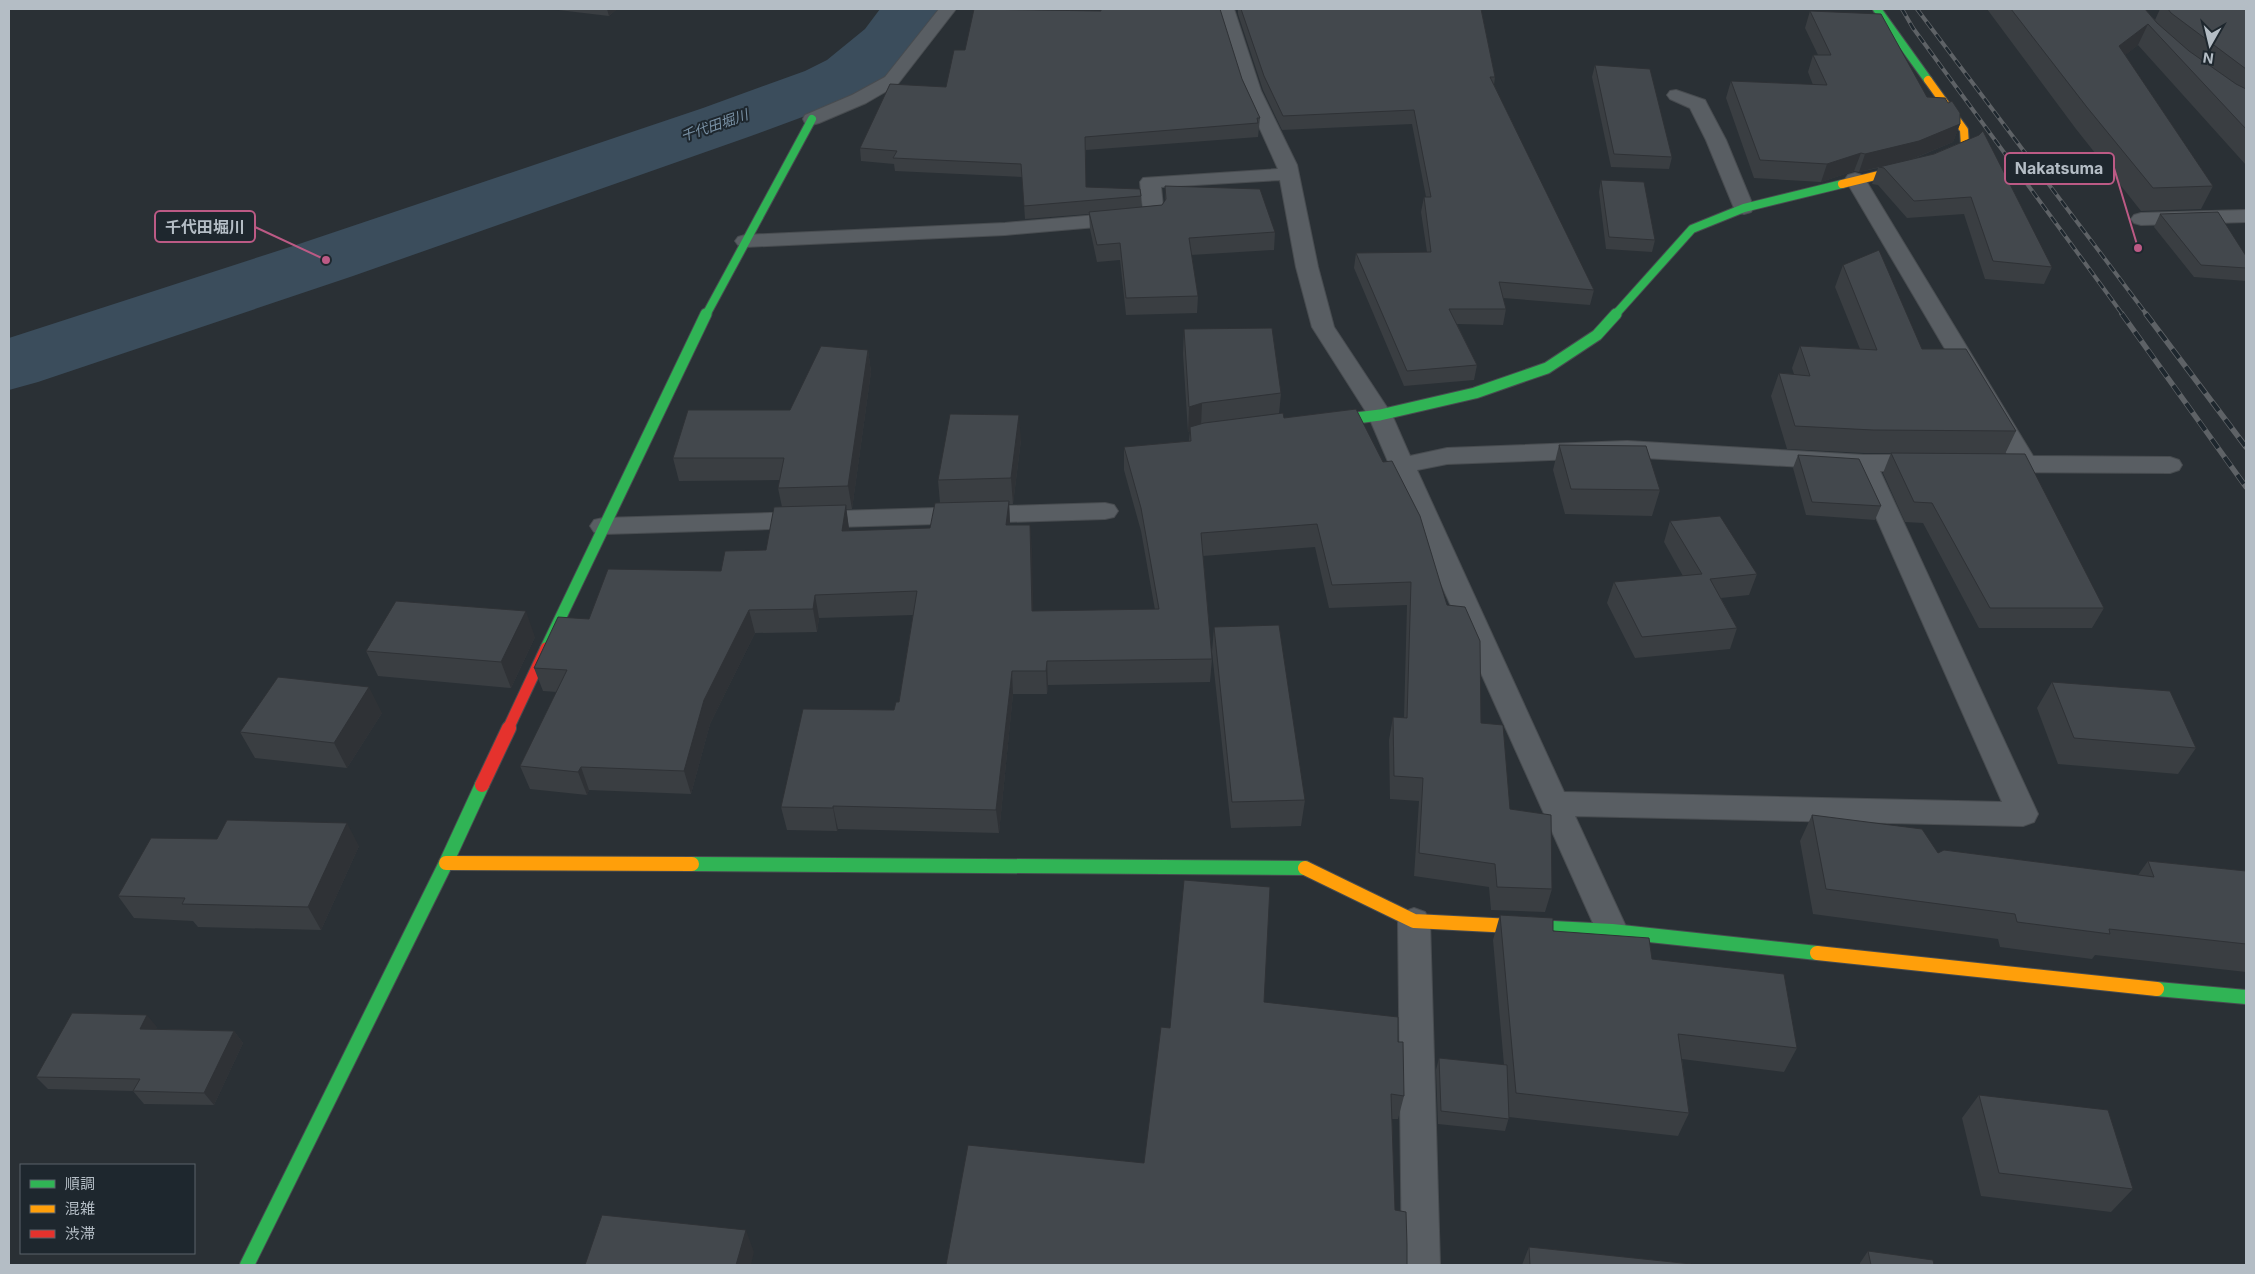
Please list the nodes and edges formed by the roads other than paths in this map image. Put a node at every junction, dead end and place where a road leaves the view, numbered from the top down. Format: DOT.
graph roads {
  1 [pos="948,9"];
  2 [pos="1226,9"];
  3 [pos="1877,9"];
  4 [pos="1676,95"];
  5 [pos="812,119"];
  6 [pos="1289,174"];
  7 [pos="1854,179"];
  8 [pos="1744,208"];
  9 [pos="2246,216"];
  10 [pos="2141,219"];
  11 [pos="745,241"];
  12 [pos="1380,415"];
  13 [pos="1314,424"];
  14 [pos="1864,463"];
  15 [pos="2025,464"];
  16 [pos="2170,465"];
  17 [pos="1401,466"];
  18 [pos="1105,512"];
  19 [pos="603,526"];
  20 [pos="1554,804"];
  21 [pos="446,863"];
  22 [pos="1414,921"];
  23 [pos="1612,931"];
  24 [pos="2246,997"];
  25 [pos="247,1265"];
  26 [pos="1421,1265"];
  1 -- 5 [label="street"];
  2 -- 6 [label="street"];
  3 -- 7 [label="street"];
  4 -- 8 [label="street"];
  5 -- 11 [label="street"];
  6 -- 11 [label="street"];
  6 -- 12 [label="street"];
  7 -- 8 [label="street"];
  7 -- 15 [label="street"];
  8 -- 12 [label="street"];
  9 -- 10 [label="street"];
  11 -- 19 [label="street"];
  12 -- 13 [label="street"];
  12 -- 17 [label="street"];
  14 -- 15 [label="street"];
  14 -- 17 [label="street"];
  14 -- 20 [label="street"];
  15 -- 16 [label="street"];
  17 -- 20 [label="street"];
  18 -- 19 [label="street"];
  19 -- 21 [label="street"];
  20 -- 23 [label="street"];
  21 -- 22 [label="street"];
  21 -- 25 [label="street"];
  22 -- 23 [label="street"];
  22 -- 26 [label="street"];
  23 -- 24 [label="street"];
}
